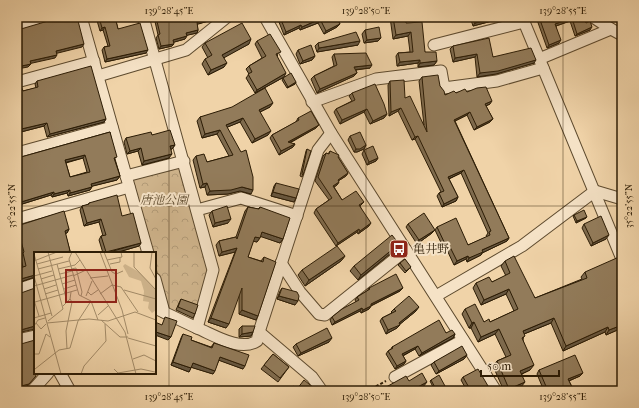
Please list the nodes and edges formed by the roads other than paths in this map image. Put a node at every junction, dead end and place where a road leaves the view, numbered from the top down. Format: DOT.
graph roads {
  1 [pos="44,17"];
  2 [pos="81,17"];
  3 [pos="143,17"];
  4 [pos="227,17"];
  5 [pos="264,17"];
  6 [pos="593,17"];
  7 [pos="523,20"];
  8 [pos="17,24"];
  9 [pos="611,29"];
  10 [pos="622,35"];
  11 [pos="434,45"];
  12 [pos="155,60"];
  13 [pos="94,61"];
  14 [pos="541,64"];
  15 [pos="98,76"];
  16 [pos="17,82"];
  17 [pos="312,102"];
  18 [pos="112,127"];
  19 [pos="331,133"];
  20 [pos="17,153"];
  21 [pos="184,161"];
  22 [pos="128,181"];
  23 [pos="595,191"];
  24 [pos="622,200"];
  25 [pos="197,210"];
  26 [pos="297,216"];
  27 [pos="17,219"];
  28 [pos="406,250"];
  29 [pos="148,252"];
  30 [pos="622,259"];
  31 [pos="281,263"];
  32 [pos="34,284"];
  33 [pos="156,285"];
  34 [pos="17,290"];
  35 [pos="436,296"];
  36 [pos="160,310"];
  37 [pos="197,328"];
  38 [pos="259,332"];
  39 [pos="34,336"];
  40 [pos="17,340"];
  41 [pos="463,340"];
  42 [pos="47,374"];
  43 [pos="61,374"];
  44 [pos="395,377"];
  45 [pos="320,390"];
  46 [pos="32,391"];
  47 [pos="70,391"];
  48 [pos="496,391"];
  1 -- 8 [label="street"];
  2 -- 13 [label="street"];
  3 -- 12 [label="street"];
  4 -- 12 [label="street"];
  5 -- 17 [label="street"];
  6 -- 9 [label="street"];
  7 -- 11 [label="street"];
  7 -- 14 [label="street"];
  9 -- 10 [label="street"];
  9 -- 14 [label="street"];
  12 -- 15 [label="street"];
  12 -- 21 [label="street"];
  13 -- 15 [label="street"];
  13 -- 16 [label="street"];
  14 -- 17 [label="street"];
  14 -- 23 [label="street"];
  15 -- 18 [label="street"];
  17 -- 19 [label="street"];
  18 -- 20 [label="street"];
  18 -- 22 [label="street"];
  19 -- 26 [label="street"];
  19 -- 28 [label="street"];
  21 -- 22 [label="street"];
  21 -- 25 [label="street"];
  22 -- 27 [label="street"];
  22 -- 29 [label="street"];
  23 -- 24 [label="street"];
  23 -- 30 [label="street"];
  23 -- 35 [label="street"];
  25 -- 26 [label="street"];
  25 -- 37 [label="street"];
  26 -- 31 [label="street"];
  28 -- 31 [label="street"];
  28 -- 35 [label="street"];
  31 -- 38 [label="street"];
  32 -- 34 [label="street"];
  33 -- 36 [label="street"];
  35 -- 41 [label="street"];
  36 -- 37 [label="street"];
  37 -- 38 [label="street"];
  38 -- 45 [label="street"];
  39 -- 40 [label="street"];
  41 -- 44 [label="street"];
  41 -- 48 [label="street"];
  42 -- 46 [label="street"];
  43 -- 47 [label="street"];
}
